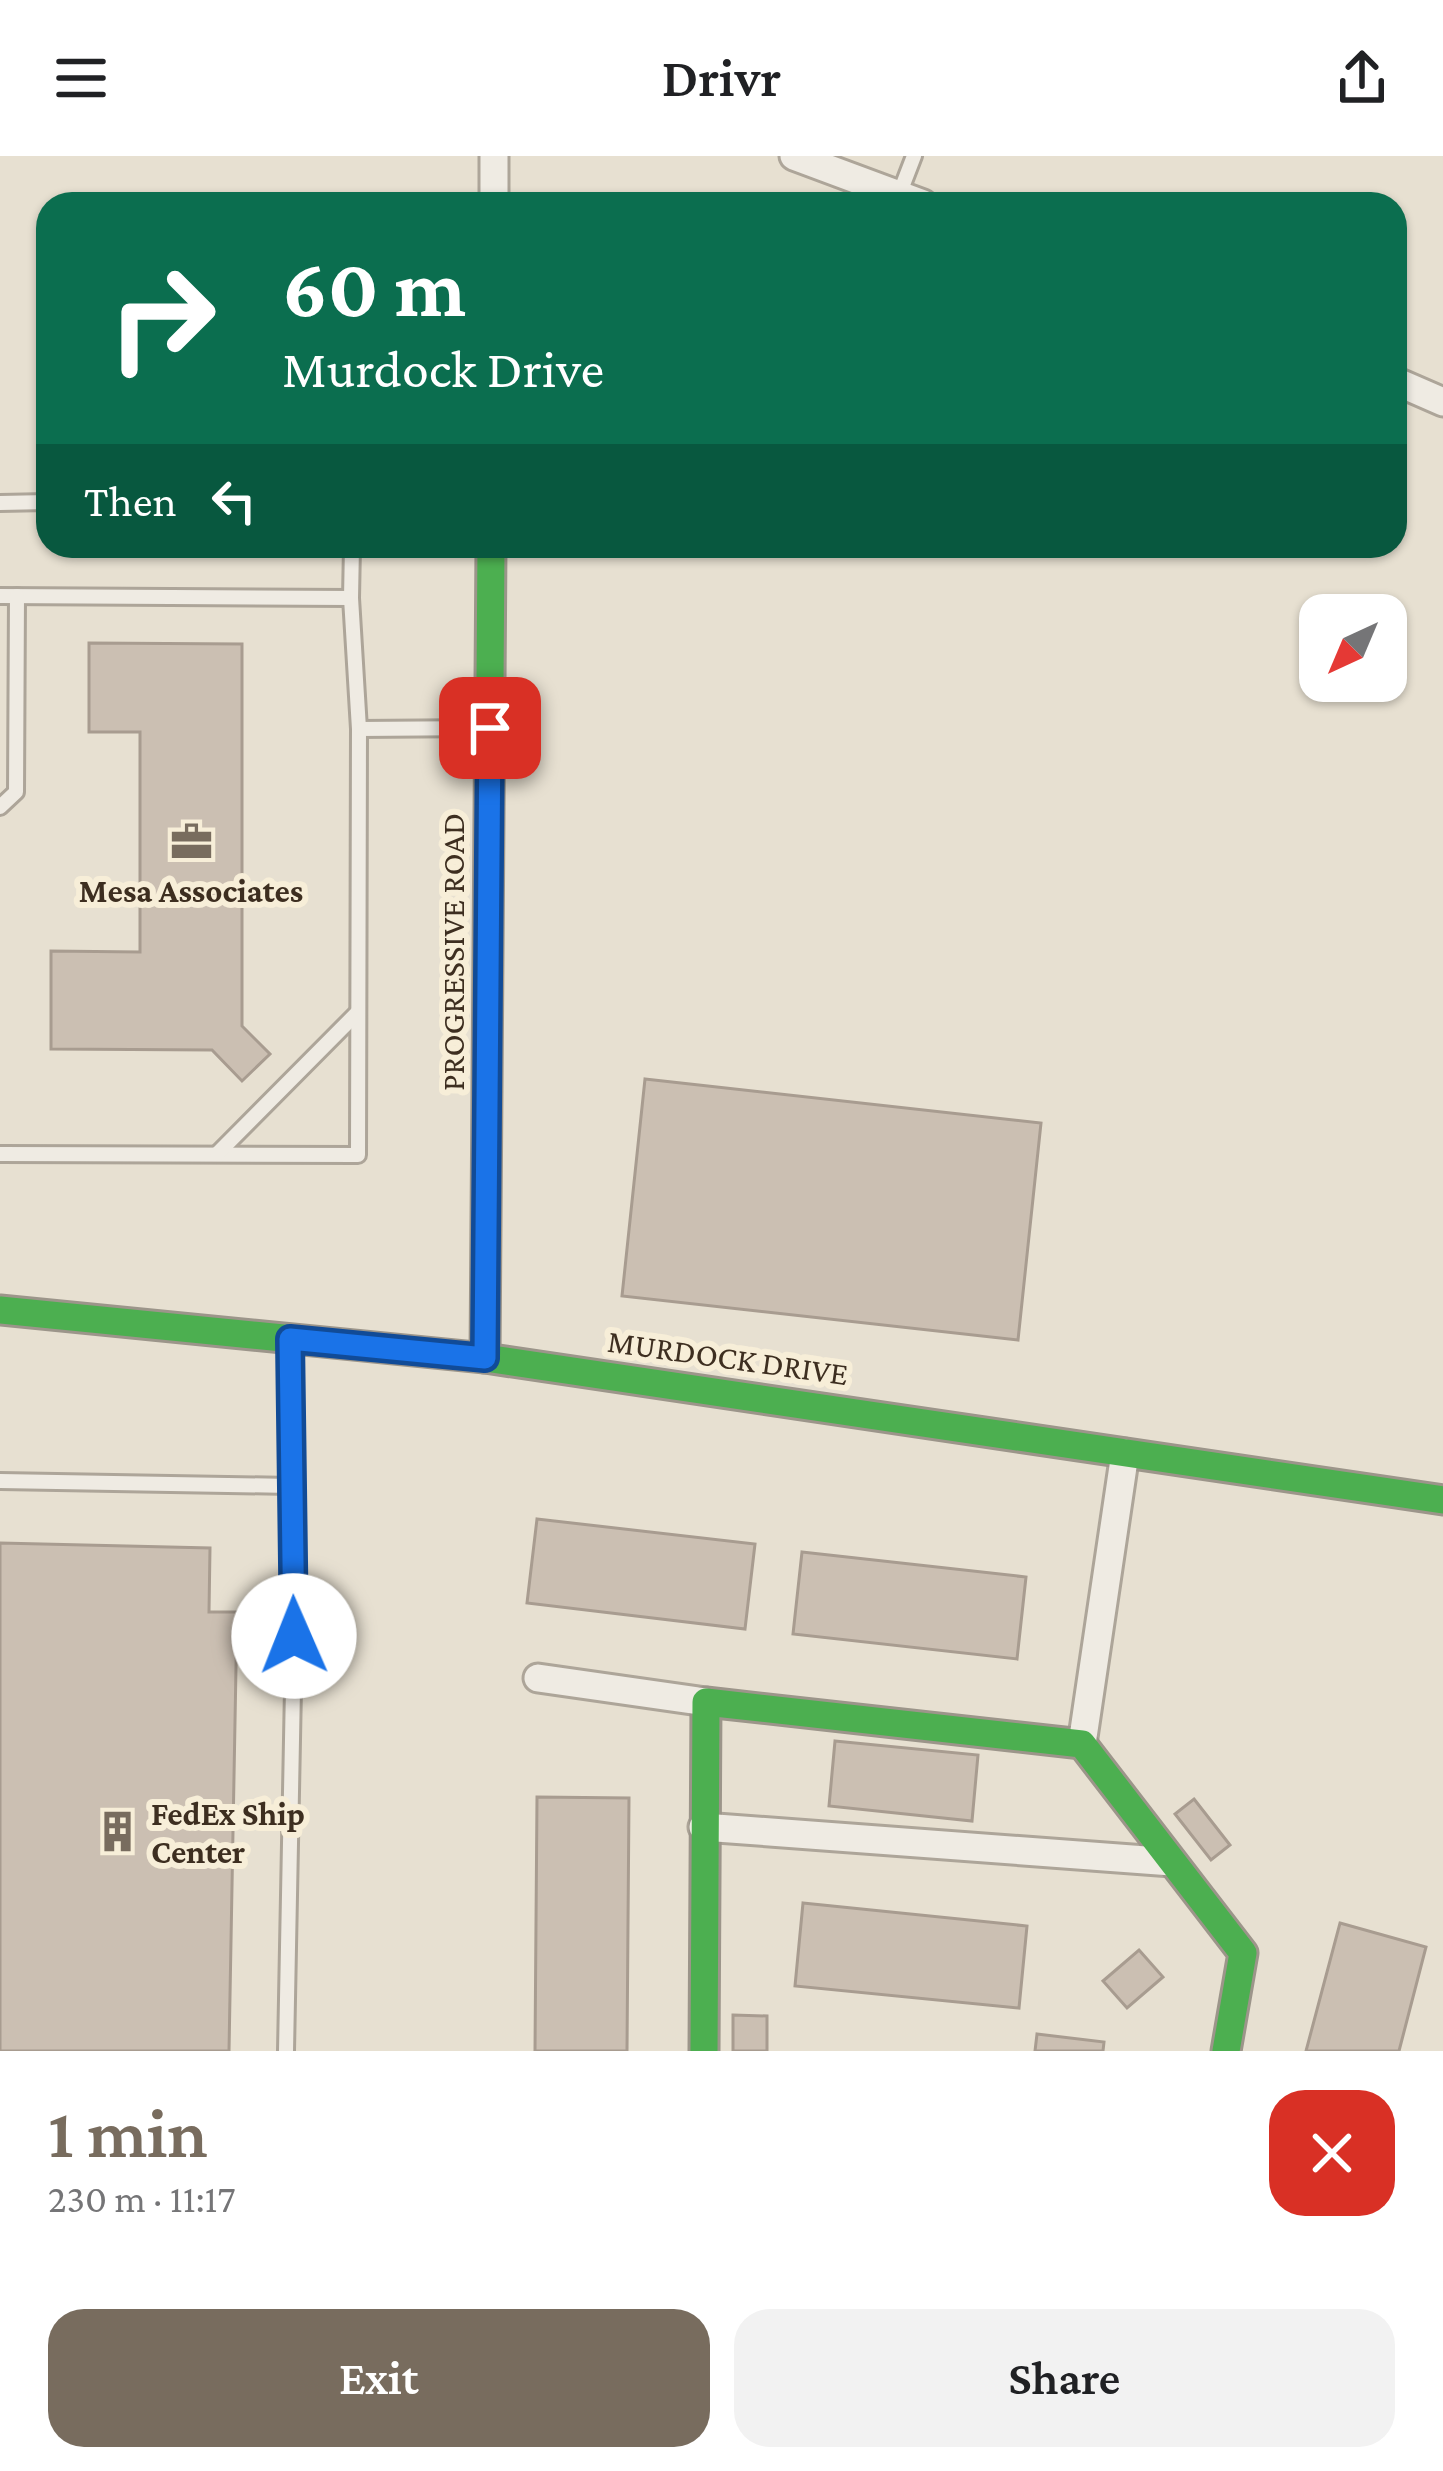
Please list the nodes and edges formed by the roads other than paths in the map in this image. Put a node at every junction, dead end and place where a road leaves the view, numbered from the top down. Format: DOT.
graph roads {
  1 [pos="494,156"];
  2 [pos="794,156"];
  3 [pos="914,156"];
  4 [pos="494,192"];
  5 [pos="890,192"];
  6 [pos="912,192"];
  7 [pos="1407,386"];
  8 [pos="1443,402"];
  9 [pos="36,502"];
  10 [pos="0,503"];
  11 [pos="352,558"];
  12 [pos="491,558"];
  13 [pos="0,596"];
  14 [pos="17,596"];
  15 [pos="351,598"];
  16 [pos="490,728"];
  17 [pos="358,729"];
  18 [pos="0,807"];
  19 [pos="358,1012"];
  20 [pos="0,1154"];
  21 [pos="217,1154"];
  22 [pos="0,1310"];
  23 [pos="290,1339"];
  24 [pos="485,1358"];
  25 [pos="1125,1453"];
  26 [pos="0,1481"];
  27 [pos="291,1486"];
  28 [pos="1443,1500"];
  29 [pos="538,1678"];
  30 [pos="706,1702"];
  31 [pos="1082,1744"];
  32 [pos="703,1827"];
  33 [pos="1172,1862"];
  34 [pos="286,2051"];
  35 [pos="704,2051"];
  36 [pos="1226,2051"];
  1 -- 4 [label="street"];
  2 -- 5 [label="street"];
  3 -- 6 [label="lane"];
  7 -- 8 [label="street"];
  9 -- 10 [label="lane"];
  11 -- 15 [label="lane"];
  12 -- 16 [label="street, PROGRESSIVE ROAD"];
  13 -- 14 [label="lane"];
  14 -- 15 [label="lane"];
  14 -- 18 [label="lane"];
  15 -- 17 [label="lane"];
  16 -- 17 [label="lane"];
  16 -- 24 [label="street, PROGRESSIVE ROAD"];
  17 -- 19 [label="lane"];
  19 -- 21 [label="lane"];
  19 -- 21 [label="lane"];
  20 -- 21 [label="lane"];
  22 -- 23 [label="street, MURDOCK DRIVE"];
  23 -- 24 [label="street, MURDOCK DRIVE"];
  23 -- 27 [label="lane"];
  24 -- 25 [label="street, MURDOCK DRIVE"];
  25 -- 28 [label="street, MURDOCK DRIVE"];
  25 -- 31 [label="street"];
  26 -- 27 [label="lane"];
  27 -- 34 [label="lane"];
  29 -- 30 [label="street"];
  30 -- 31 [label="street"];
  30 -- 32 [label="street"];
  31 -- 33 [label="street"];
  32 -- 33 [label="street"];
  32 -- 35 [label="street"];
  33 -- 36 [label="street"];
}
